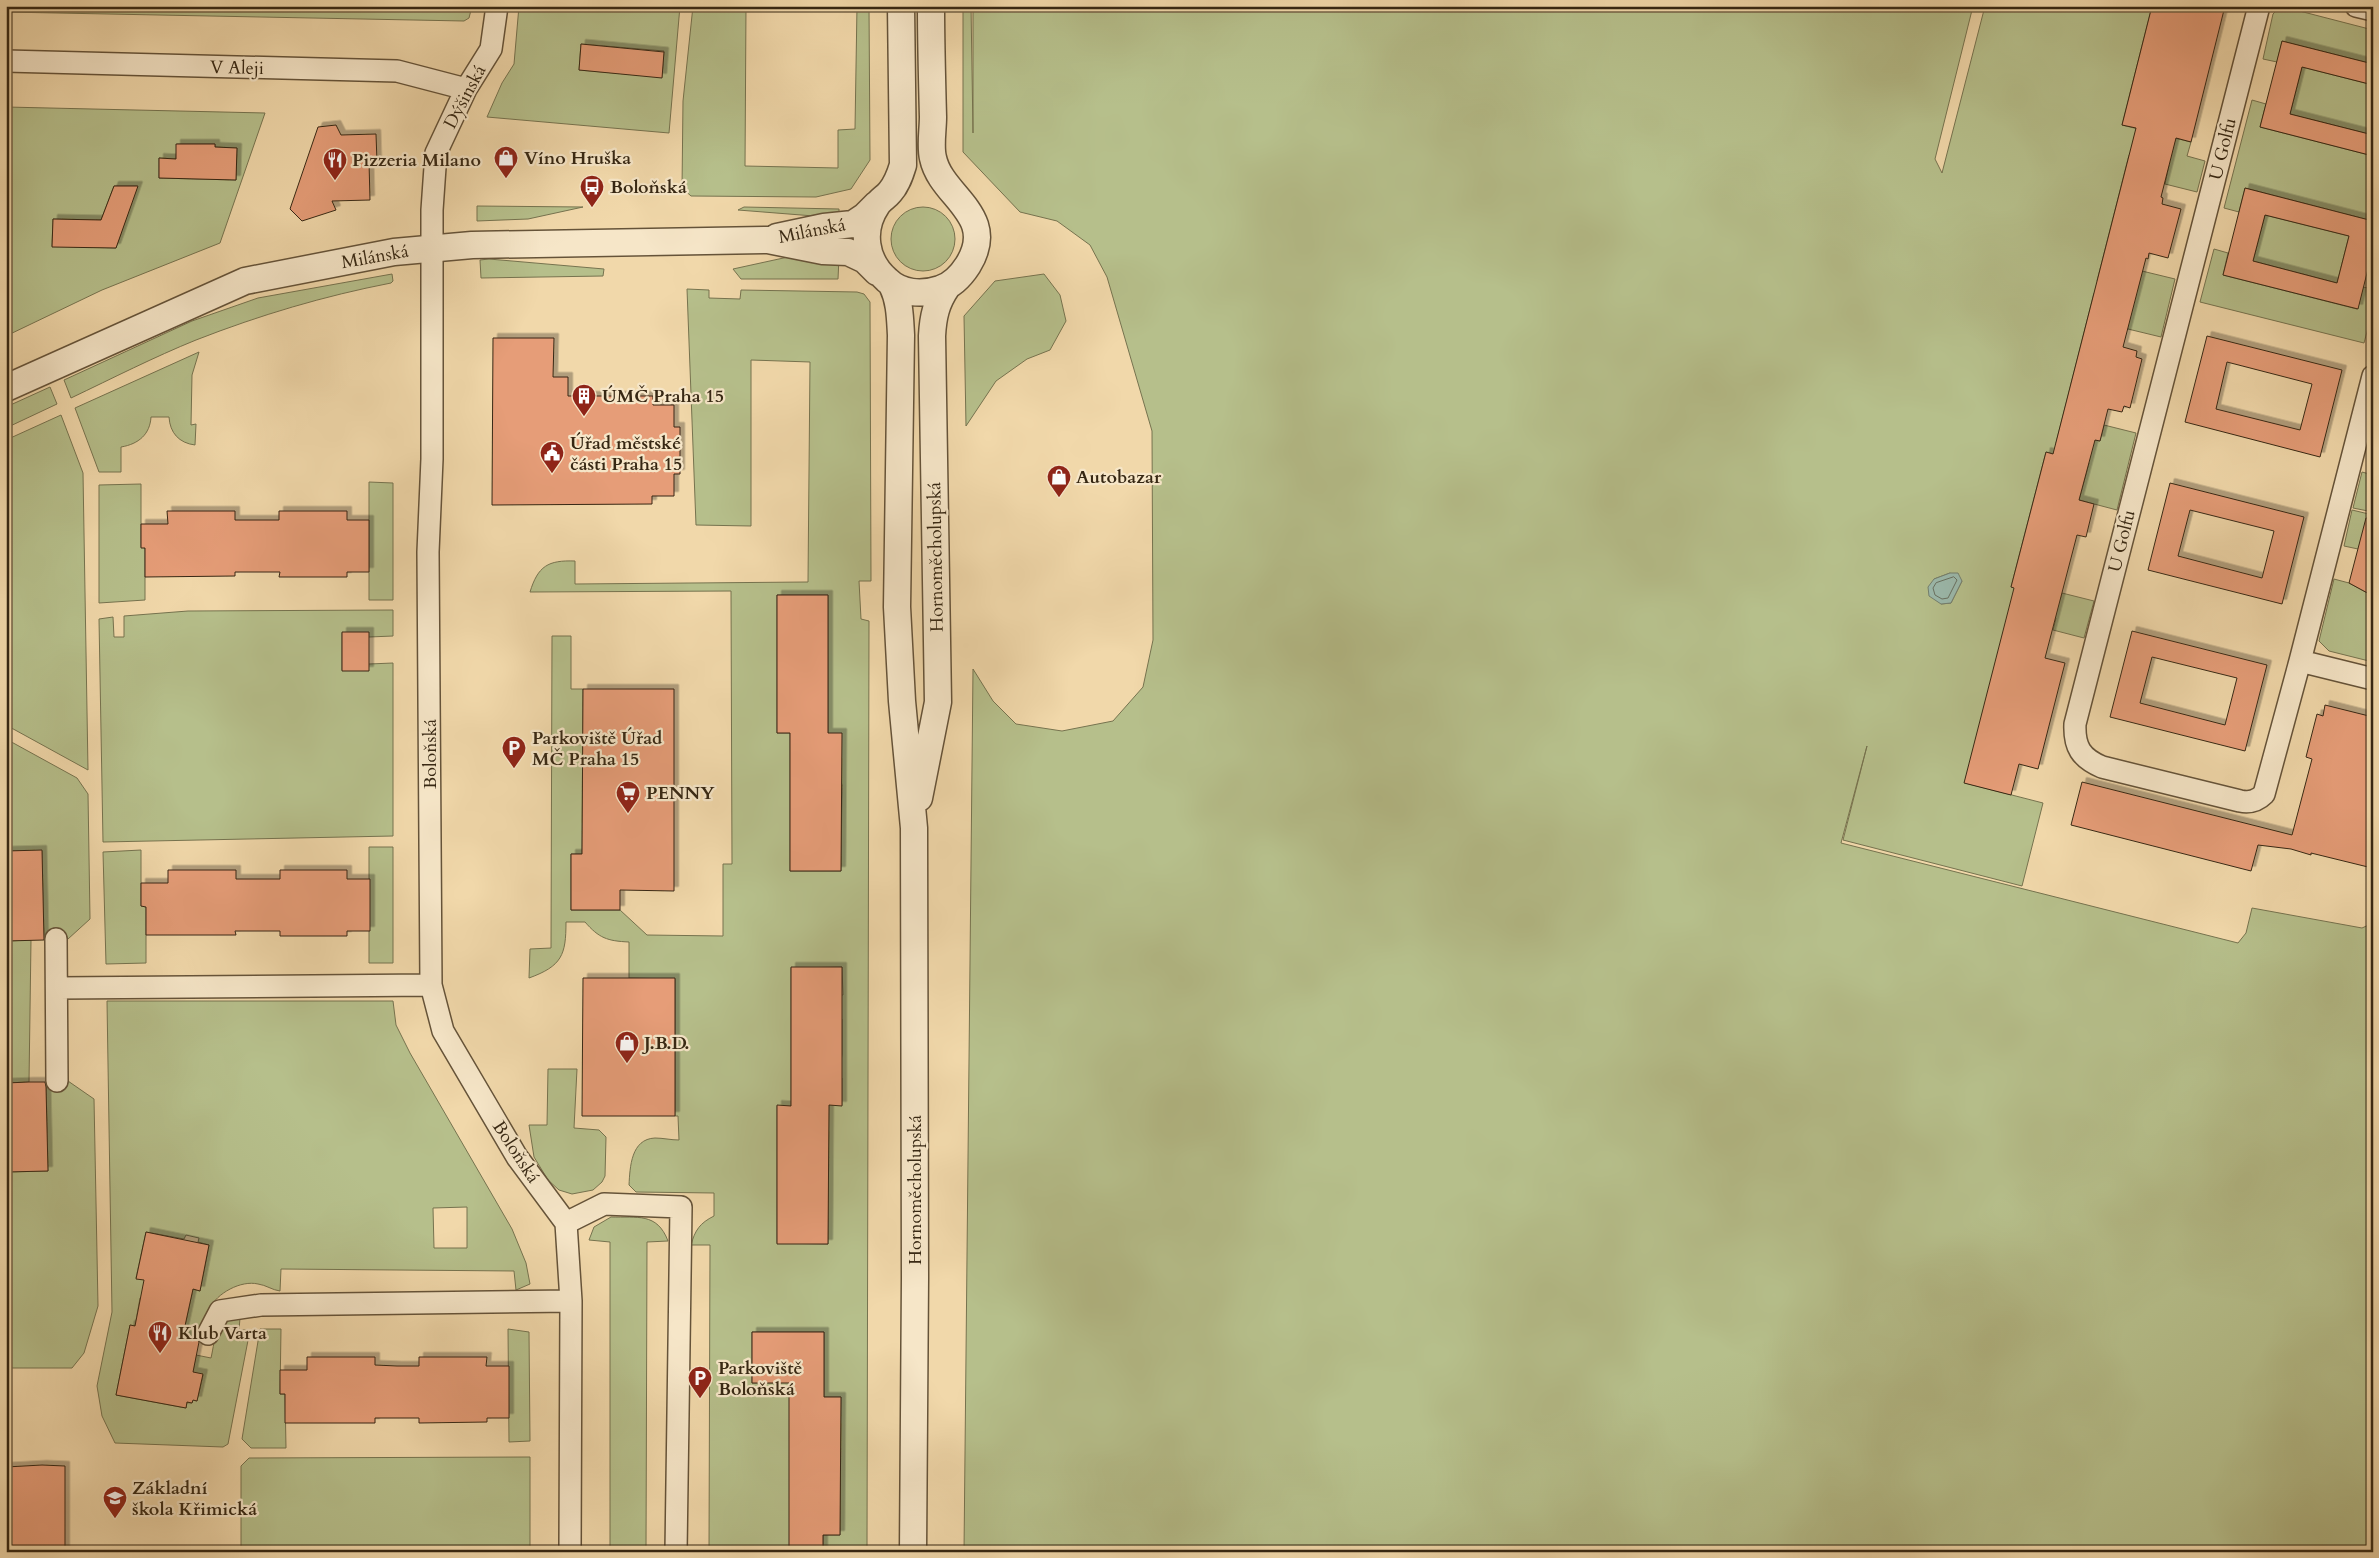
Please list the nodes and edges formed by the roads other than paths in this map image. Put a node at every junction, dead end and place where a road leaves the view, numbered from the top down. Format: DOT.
graph roads {
  1 [pos="496,6"];
  2 [pos="902,6"];
  3 [pos="931,6"];
  4 [pos="2259,6"];
  5 [pos="2356,6"];
  6 [pos="2373,10"];
  7 [pos="6,61"];
  8 [pos="466,89"];
  9 [pos="955,194"];
  10 [pos="884,198"];
  11 [pos="768,240"];
  12 [pos="432,248"];
  13 [pos="885,278"];
  14 [pos="947,287"];
  15 [pos="2373,376"];
  16 [pos="6,388"];
  17 [pos="2300,661"];
  18 [pos="2373,679"];
  19 [pos="914,828"];
  20 [pos="56,939"];
  21 [pos="431,985"];
  22 [pos="58,988"];
  23 [pos="57,1081"];
  24 [pos="566,1223"];
  25 [pos="571,1301"];
  26 [pos="208,1334"];
  27 [pos="570,1552"];
  28 [pos="676,1552"];
  29 [pos="913,1552"];
  1 -- 8 [label="street, Dýšinská"];
  2 -- 10 [label="street, Hornoměcholupská"];
  3 -- 9 [label="street, Hornoměcholupská"];
  4 -- 17 [label="street, U Golfu"];
  5 -- 6 [label="street"];
  7 -- 8 [label="street, V Aleji"];
  8 -- 12 [label="street, Dýšinská"];
  9 -- 10 [label="street"];
  9 -- 14 [label="street, Hornoměcholupská"];
  10 -- 11 [label="street, Milánská"];
  10 -- 13 [label="street, Hornoměcholupská"];
  11 -- 12 [label="street, Milánská"];
  11 -- 13 [label="street, Milánská"];
  12 -- 16 [label="street, Milánská"];
  12 -- 21 [label="street, Boloňská"];
  13 -- 14 [label="street, Hornoměcholupská"];
  13 -- 19 [label="street, Hornoměcholupská"];
  14 -- 19 [label="street, Hornoměcholupská"];
  15 -- 17 [label="street, U Golfu"];
  17 -- 18 [label="street"];
  19 -- 29 [label="street, Hornoměcholupská"];
  20 -- 22 [label="street"];
  21 -- 22 [label="street"];
  21 -- 24 [label="street, Boloňská"];
  22 -- 23 [label="street"];
  24 -- 25 [label="street"];
  24 -- 28 [label="street"];
  25 -- 26 [label="street"];
  25 -- 27 [label="street"];
}
